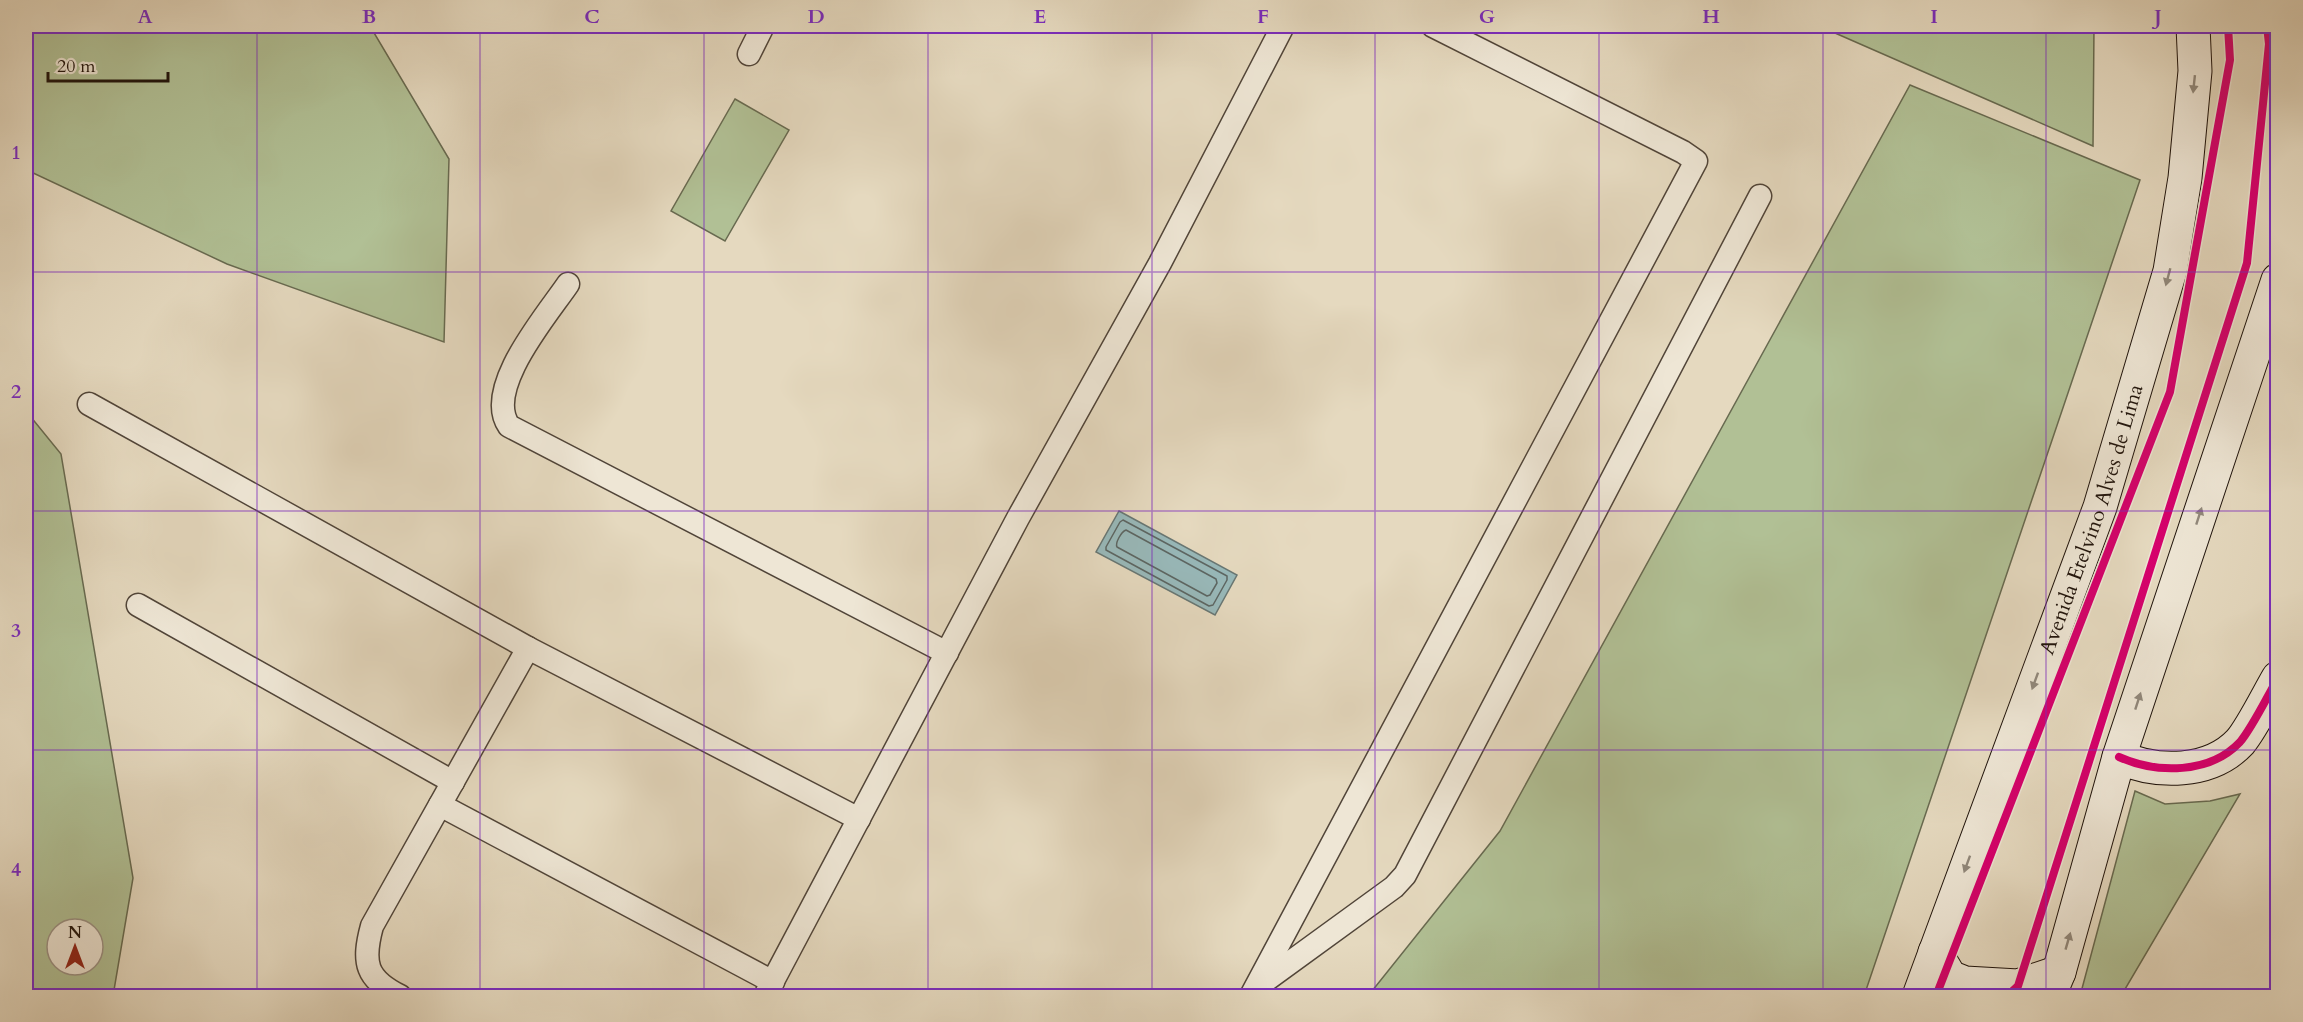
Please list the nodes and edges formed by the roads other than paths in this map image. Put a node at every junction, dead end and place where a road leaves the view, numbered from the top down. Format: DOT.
graph roads {
  1 [pos="762,26"];
  2 [pos="1282,26"];
  3 [pos="1433,26"];
  4 [pos="2193,26"];
  5 [pos="749,54"];
  6 [pos="1760,196"];
  7 [pos="2277,280"];
  8 [pos="568,284"];
  9 [pos="89,404"];
  10 [pos="138,605"];
  11 [pos="528,648"];
  12 [pos="947,653"];
  13 [pos="2277,678"];
  14 [pos="2119,757"];
  15 [pos="453,782"];
  16 [pos="440,805"];
  17 [pos="859,819"];
  18 [pos="1935,952"];
  19 [pos="2054,984"];
  20 [pos="769,989"];
  21 [pos="1253,992"];
  22 [pos="400,996"];
  23 [pos="1919,996"];
  1 -- 5 [label="lane"];
  2 -- 12 [label="lane"];
  3 -- 21 [label="lane"];
  4 -- 18 [label="main road, Avenida Etelvino Alves de Lima, one-way"];
  6 -- 21 [label="lane"];
  14 -- 7 [label="main road, one-way"];
  8 -- 12 [label="lane"];
  9 -- 11 [label="lane"];
  10 -- 15 [label="lane"];
  11 -- 15 [label="lane"];
  11 -- 17 [label="lane"];
  12 -- 17 [label="lane"];
  13 -- 14 [label="main road"];
  19 -- 14 [label="main road, one-way"];
  15 -- 16 [label="lane"];
  16 -- 20 [label="lane"];
  16 -- 22 [label="lane"];
  17 -- 20 [label="lane"];
  18 -- 19 [label="main road"];
  18 -- 23 [label="main road, Avenida Etelvino Alves de Lima"];
}
